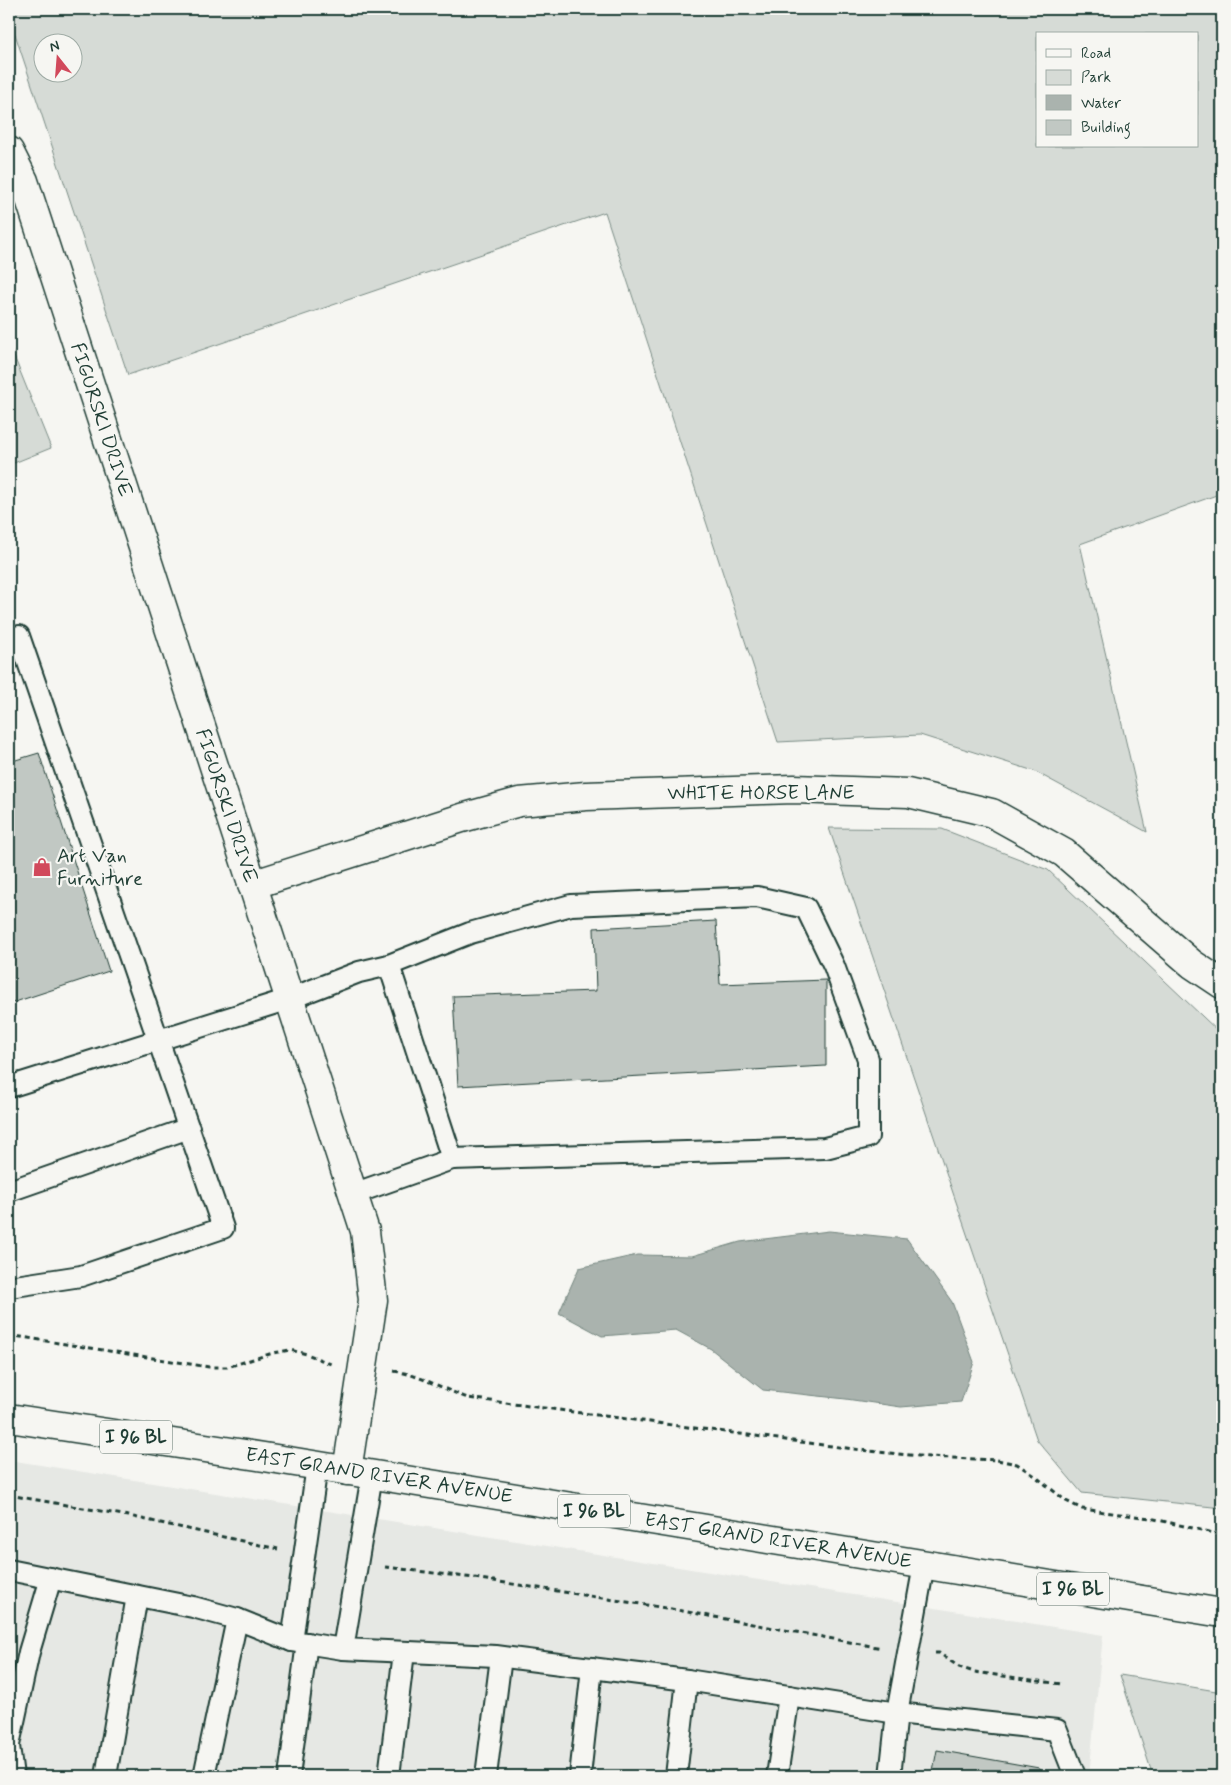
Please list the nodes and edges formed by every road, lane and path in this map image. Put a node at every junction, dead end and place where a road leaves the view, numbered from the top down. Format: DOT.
graph roads {
  1 [pos="9,151"];
  2 [pos="19,636"];
  3 [pos="252,884"];
  4 [pos="389,965"];
  5 [pos="1222,984"];
  6 [pos="289,999"];
  7 [pos="158,1040"];
  8 [pos="9,1086"];
  9 [pos="189,1128"];
  10 [pos="452,1159"];
  11 [pos="9,1191"];
  12 [pos="353,1194"];
  13 [pos="9,1287"];
  14 [pos="9,1334"];
  15 [pos="331,1364"];
  16 [pos="396,1372"];
  17 [pos="9,1418"];
  18 [pos="317,1466"];
  19 [pos="359,1473"];
  20 [pos="9,1495"];
  21 [pos="1222,1535"];
  22 [pos="286,1551"];
  23 [pos="924,1564"];
  24 [pos="380,1567"];
  25 [pos="9,1570"];
  26 [pos="51,1578"];
  27 [pos="137,1596"];
  28 [pos="1222,1613"];
  29 [pos="237,1619"];
  30 [pos="299,1642"];
  31 [pos="876,1647"];
  32 [pos="343,1648"];
  33 [pos="404,1652"];
  34 [pos="938,1653"];
  35 [pos="501,1657"];
  36 [pos="592,1668"];
  37 [pos="687,1680"];
  38 [pos="1061,1684"];
  39 [pos="789,1696"];
  40 [pos="897,1713"];
  41 [pos="9,1746"];
  42 [pos="13,1776"];
  43 [pos="106,1776"];
  44 [pos="204,1776"];
  45 [pos="289,1776"];
  46 [pos="390,1776"];
  47 [pos="486,1776"];
  48 [pos="580,1776"];
  49 [pos="676,1776"];
  50 [pos="777,1776"];
  51 [pos="890,1776"];
  52 [pos="1074,1776"];
  1 -- 3 [label="street, FIGURSKI DRIVE"];
  2 -- 7 [label="lane"];
  3 -- 5 [label="street, WHITE HORSE LANE"];
  3 -- 6 [label="street, FIGURSKI DRIVE"];
  4 -- 6 [label="lane"];
  4 -- 10 [label="lane"];
  4 -- 10 [label="lane"];
  6 -- 7 [label="lane"];
  6 -- 12 [label="street, FIGURSKI DRIVE"];
  7 -- 8 [label="lane"];
  7 -- 9 [label="lane"];
  9 -- 11 [label="lane"];
  9 -- 13 [label="lane"];
  10 -- 12 [label="lane"];
  12 -- 19 [label="street, FIGURSKI DRIVE"];
  14 -- 15 [label="path"];
  16 -- 21 [label="path"];
  17 -- 18 [label="street, EAST GRAND RIVER AVENUE / I 96 BL"];
  18 -- 19 [label="street, EAST GRAND RIVER AVENUE / I 96 BL"];
  18 -- 30 [label="lane"];
  19 -- 23 [label="street, EAST GRAND RIVER AVENUE / I 96 BL"];
  19 -- 32 [label="lane"];
  20 -- 22 [label="path"];
  23 -- 28 [label="street, EAST GRAND RIVER AVENUE / I 96 BL"];
  23 -- 40 [label="lane"];
  24 -- 31 [label="path"];
  25 -- 26 [label="lane"];
  26 -- 27 [label="lane"];
  26 -- 41 [label="lane"];
  27 -- 29 [label="lane"];
  27 -- 43 [label="lane"];
  29 -- 30 [label="lane"];
  29 -- 44 [label="lane"];
  30 -- 32 [label="lane"];
  30 -- 45 [label="lane"];
  32 -- 33 [label="lane"];
  33 -- 35 [label="lane"];
  33 -- 46 [label="lane"];
  34 -- 38 [label="path"];
  35 -- 36 [label="lane"];
  35 -- 47 [label="lane"];
  36 -- 37 [label="lane"];
  36 -- 48 [label="lane"];
  37 -- 39 [label="lane"];
  37 -- 49 [label="lane"];
  39 -- 40 [label="lane"];
  39 -- 50 [label="lane"];
  40 -- 51 [label="lane"];
  40 -- 52 [label="lane"];
  41 -- 42 [label="lane"];
}
